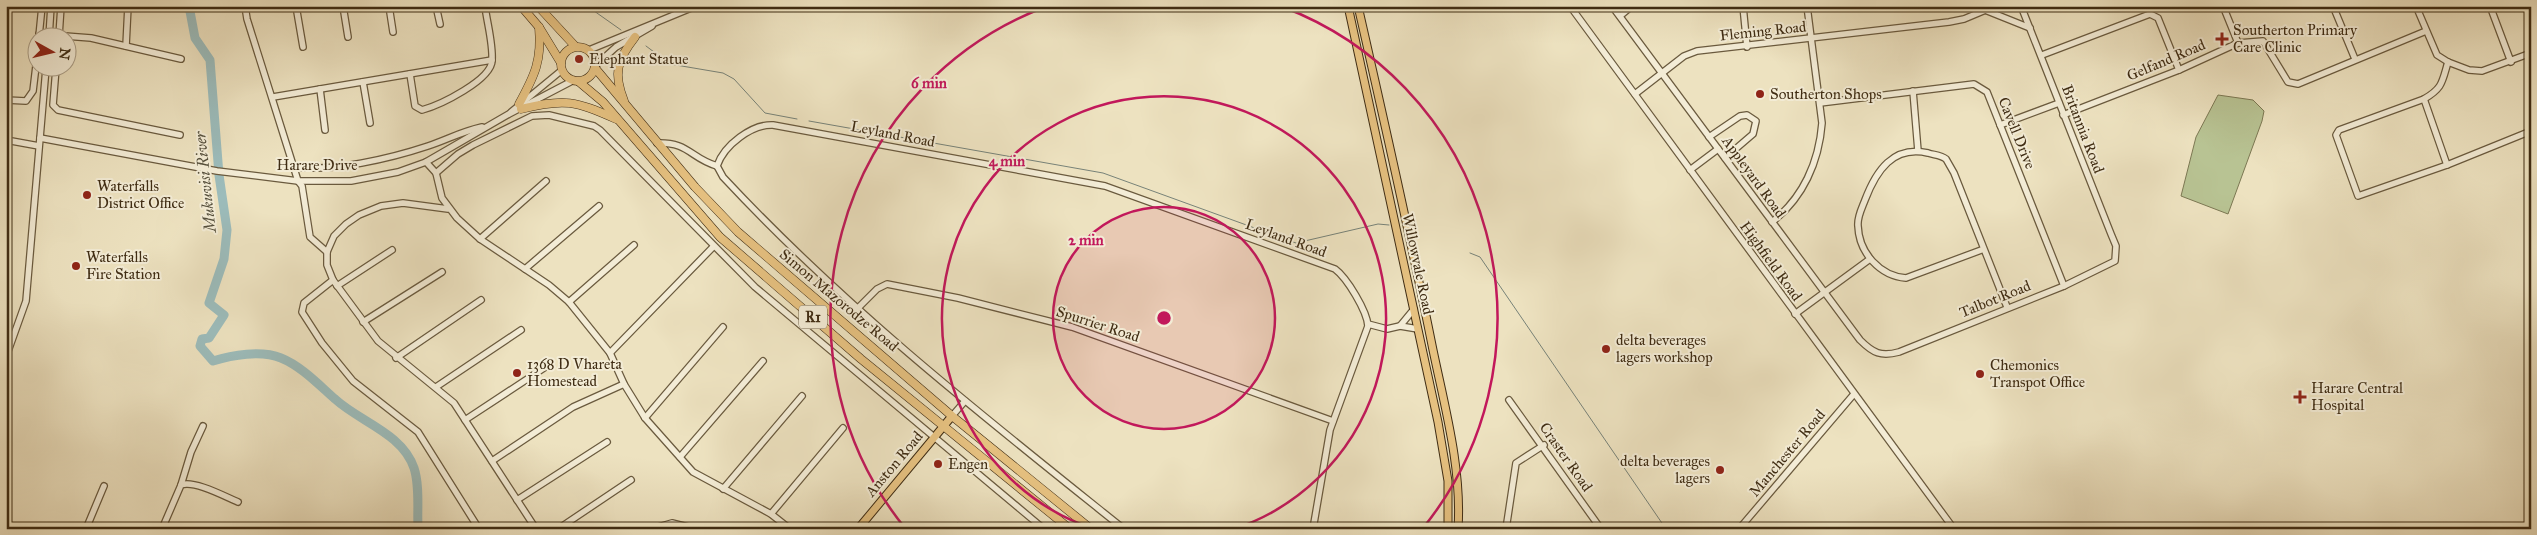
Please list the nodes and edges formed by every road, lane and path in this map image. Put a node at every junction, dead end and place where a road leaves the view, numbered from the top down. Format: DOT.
graph roads {
  1 [pos="42,6"];
  2 [pos="51,6"];
  3 [pos="62,6"];
  4 [pos="128,6"];
  5 [pos="245,6"];
  6 [pos="296,6"];
  7 [pos="343,6"];
  8 [pos="389,6"];
  9 [pos="436,6"];
  10 [pos="485,6"];
  11 [pos="521,6"];
  12 [pos="538,6"];
  13 [pos="696,6"];
  14 [pos="1348,6"];
  15 [pos="1358,6"];
  16 [pos="1570,6"];
  17 [pos="1612,6"];
  18 [pos="1632,6"];
  19 [pos="1743,6"];
  20 [pos="1807,6"];
  21 [pos="1994,6"];
  22 [pos="2021,6"];
  23 [pos="2223,6"];
  24 [pos="2333,6"];
  25 [pos="2416,6"];
  26 [pos="2490,6"];
  27 [pos="1985,9"];
  28 [pos="1620,16"];
  29 [pos="440,24"];
  30 [pos="656,24"];
  31 [pos="539,27"];
  32 [pos="40,28"];
  33 [pos="50,28"];
  34 [pos="59,28"];
  35 [pos="2030,28"];
  36 [pos="2426,31"];
  37 [pos="394,32"];
  38 [pos="78,37"];
  39 [pos="348,37"];
  40 [pos="635,37"];
  41 [pos="1812,39"];
  42 [pos="2238,43"];
  43 [pos="126,46"];
  44 [pos="303,46"];
  45 [pos="575,46"];
  46 [pos="1747,47"];
  47 [pos="589,50"];
  48 [pos="2531,53"];
  49 [pos="2042,55"];
  50 [pos="181,58"];
  51 [pos="2354,59"];
  52 [pos="492,60"];
  53 [pos="2448,62"];
  54 [pos="2511,62"];
  55 [pos="562,67"];
  56 [pos="595,67"];
  57 [pos="2180,70"];
  58 [pos="1661,72"];
  59 [pos="410,74"];
  60 [pos="34,78"];
  61 [pos="45,78"];
  62 [pos="55,78"];
  63 [pos="576,80"];
  64 [pos="363,82"];
  65 [pos="320,89"];
  66 [pos="1913,91"];
  67 [pos="1635,94"];
  68 [pos="273,97"];
  69 [pos="2424,99"];
  70 [pos="6,100"];
  71 [pos="1820,103"];
  72 [pos="2059,103"];
  73 [pos="520,107"];
  74 [pos="626,108"];
  75 [pos="2063,115"];
  76 [pos="618,119"];
  77 [pos="370,123"];
  78 [pos="2000,125"];
  79 [pos="489,126"];
  80 [pos="325,130"];
  81 [pos="2531,131"];
  82 [pos="180,135"];
  83 [pos="1709,137"];
  84 [pos="40,138"];
  85 [pos="6,140"];
  86 [pos="657,143"];
  87 [pos="39,146"];
  88 [pos="1718,150"];
  89 [pos="1918,151"];
  90 [pos="1725,158"];
  91 [pos="426,162"];
  92 [pos="2447,165"];
  93 [pos="294,166"];
  94 [pos="718,166"];
  95 [pos="1690,170"];
  96 [pos="436,174"];
  97 [pos="298,181"];
  98 [pos="546,181"];
  99 [pos="598,206"];
  100 [pos="448,209"];
  101 [pos="1772,222"];
  102 [pos="480,239"];
  103 [pos="634,245"];
  104 [pos="714,247"];
  105 [pos="1984,249"];
  106 [pos="392,250"];
  107 [pos="327,252"];
  108 [pos="1870,259"];
  109 [pos="2115,261"];
  110 [pos="525,269"];
  111 [pos="442,272"];
  112 [pos="335,283"];
  113 [pos="2064,286"];
  114 [pos="1824,293"];
  115 [pos="481,300"];
  116 [pos="569,302"];
  117 [pos="2007,307"];
  118 [pos="857,308"];
  119 [pos="1414,309"];
  120 [pos="1795,314"];
  121 [pos="363,322"];
  122 [pos="1368,324"];
  123 [pos="1400,326"];
  124 [pos="722,327"];
  125 [pos="1418,328"];
  126 [pos="521,330"];
  127 [pos="610,353"];
  128 [pos="1883,355"];
  129 [pos="6,357"];
  130 [pos="396,358"];
  131 [pos="763,361"];
  132 [pos="550,364"];
  133 [pos="624,384"];
  134 [pos="436,387"];
  135 [pos="1854,394"];
  136 [pos="802,396"];
  137 [pos="907,396"];
  138 [pos="1509,400"];
  139 [pos="965,401"];
  140 [pos="899,407"];
  141 [pos="952,416"];
  142 [pos="645,418"];
  143 [pos="465,420"];
  144 [pos="1333,421"];
  145 [pos="203,426"];
  146 [pos="944,426"];
  147 [pos="843,428"];
  148 [pos="935,436"];
  149 [pos="607,442"];
  150 [pos="1544,445"];
  151 [pos="680,457"];
  152 [pos="492,461"];
  153 [pos="631,480"];
  154 [pos="180,485"];
  155 [pos="104,486"];
  156 [pos="723,489"];
  157 [pos="517,500"];
  158 [pos="238,502"];
  159 [pos="771,514"];
  160 [pos="86,529"];
  161 [pos="162,529"];
  162 [pos="479,529"];
  163 [pos="536,529"];
  164 [pos="558,529"];
  165 [pos="651,529"];
  166 [pos="696,529"];
  167 [pos="790,529"];
  168 [pos="858,529"];
  169 [pos="1044,529"];
  170 [pos="1070,529"];
  171 [pos="1091,529"];
  172 [pos="1124,529"];
  173 [pos="1313,529"];
  174 [pos="1448,529"];
  175 [pos="1458,529"];
  176 [pos="1506,529"];
  177 [pos="1602,529"];
  178 [pos="1739,529"];
  179 [pos="1954,529"];
  1 -- 32 [label="street"];
  2 -- 33 [label="street"];
  3 -- 34 [label="street"];
  4 -- 43 [label="street"];
  5 -- 68 [label="street"];
  6 -- 44 [label="street"];
  7 -- 39 [label="street"];
  8 -- 37 [label="street"];
  9 -- 29 [label="street"];
  10 -- 52 [label="street"];
  11 -- 31 [label="highway, R1"];
  12 -- 45 [label="highway"];
  13 -- 30 [label="street"];
  14 -- 119 [label="main road, Willowvale Road"];
  15 -- 175 [label="main road, Willowvale Road"];
  16 -- 67 [label="street, Highfield Road"];
  17 -- 28 [label="street, Appleyard Road"];
  18 -- 28 [label="street"];
  19 -- 46 [label="street"];
  20 -- 41 [label="street"];
  21 -- 27 [label="street, Fleming Road"];
  22 -- 35 [label="street, Britannia Road"];
  23 -- 42 [label="street"];
  24 -- 51 [label="street"];
  25 -- 36 [label="street"];
  26 -- 54 [label="street"];
  27 -- 35 [label="street"];
  27 -- 41 [label="street, Fleming Road"];
  28 -- 58 [label="street, Appleyard Road"];
  30 -- 40 [label="street"];
  30 -- 47 [label="street"];
  31 -- 55 [label="highway, R1"];
  31 -- 73 [label="highway"];
  35 -- 49 [label="street, Britannia Road"];
  36 -- 51 [label="street, Gelfand Road"];
  36 -- 53 [label="street"];
  38 -- 43 [label="street"];
  40 -- 56 [label="street"];
  40 -- 74 [label="highway"];
  41 -- 46 [label="street, Fleming Road"];
  41 -- 71 [label="street"];
  42 -- 51 [label="street, Gelfand Road"];
  42 -- 57 [label="street, Gelfand Road"];
  43 -- 50 [label="street"];
  45 -- 47 [label="highway"];
  45 -- 55 [label="highway"];
  46 -- 58 [label="street, Fleming Road"];
  47 -- 56 [label="highway, Simon Mazorodze Road / R1"];
  48 -- 54 [label="street"];
  49 -- 57 [label="street"];
  49 -- 72 [label="street, Britannia Road"];
  52 -- 59 [label="street"];
  52 -- 59 [label="street"];
  53 -- 54 [label="street"];
  53 -- 69 [label="street"];
  55 -- 63 [label="highway, Simon Mazorodze Road / R1"];
  55 -- 73 [label="street"];
  56 -- 63 [label="highway"];
  56 -- 74 [label="highway, Simon Mazorodze Road / R1"];
  57 -- 75 [label="street, Gelfand Road"];
  58 -- 67 [label="street, Fleming Road"];
  58 -- 83 [label="street, Appleyard Road"];
  59 -- 64 [label="street"];
  60 -- 70 [label="street"];
  61 -- 84 [label="street"];
  62 -- 82 [label="street"];
  63 -- 73 [label="street"];
  63 -- 76 [label="highway, Simon Mazorodze Road / R1"];
  64 -- 65 [label="street"];
  64 -- 77 [label="street"];
  65 -- 68 [label="street"];
  65 -- 80 [label="street"];
  66 -- 71 [label="street, Cavell Drive"];
  66 -- 78 [label="street, Cavell Drive"];
  66 -- 89 [label="street"];
  67 -- 95 [label="street, Highfield Road"];
  68 -- 93 [label="street"];
  69 -- 92 [label="street"];
  69 -- 92 [label="street"];
  71 -- 101 [label="street"];
  72 -- 75 [label="street, Britannia Road"];
  72 -- 78 [label="street"];
  73 -- 76 [label="highway"];
  73 -- 79 [label="street, Harare Drive"];
  74 -- 86 [label="highway, Simon Mazorodze Road / R1"];
  75 -- 109 [label="street, Britannia Road"];
  76 -- 137 [label="highway, Simon Mazorodze Road / R1"];
  78 -- 113 [label="street, Cavell Drive"];
  79 -- 91 [label="street, Harare Drive"];
  79 -- 93 [label="street"];
  81 -- 92 [label="street"];
  83 -- 88 [label="street, Appleyard Road"];
  83 -- 90 [label="street"];
  84 -- 87 [label="street"];
  84 -- 97 [label="street, Harare Drive"];
  85 -- 87 [label="street"];
  86 -- 94 [label="street"];
  86 -- 141 [label="highway, Simon Mazorodze Road / R1"];
  87 -- 129 [label="street"];
  88 -- 90 [label="street, Appleyard Road"];
  88 -- 95 [label="street"];
  89 -- 105 [label="street"];
  89 -- 108 [label="street"];
  90 -- 101 [label="street, Appleyard Road"];
  91 -- 96 [label="street"];
  91 -- 97 [label="street, Harare Drive"];
  93 -- 97 [label="street"];
  94 -- 118 [label="street"];
  94 -- 122 [label="street, Leyland Road"];
  95 -- 120 [label="street, Highfield Road"];
  96 -- 100 [label="street"];
  96 -- 104 [label="street"];
  97 -- 107 [label="street"];
  98 -- 102 [label="street"];
  99 -- 110 [label="street"];
  100 -- 102 [label="street"];
  100 -- 107 [label="street"];
  101 -- 114 [label="street, Appleyard Road"];
  102 -- 110 [label="street"];
  103 -- 116 [label="street"];
  104 -- 127 [label="street"];
  104 -- 140 [label="street"];
  105 -- 108 [label="street"];
  105 -- 117 [label="street"];
  106 -- 112 [label="street"];
  107 -- 112 [label="street"];
  108 -- 114 [label="street"];
  109 -- 113 [label="street, Talbot Road"];
  110 -- 116 [label="street"];
  111 -- 121 [label="street"];
  112 -- 121 [label="street"];
  112 -- 162 [label="street"];
  113 -- 117 [label="street, Talbot Road"];
  114 -- 120 [label="street"];
  114 -- 128 [label="street, Appleyard Road"];
  115 -- 130 [label="street"];
  116 -- 127 [label="street"];
  117 -- 128 [label="street, Talbot Road"];
  118 -- 139 [label="street"];
  118 -- 144 [label="street, Spurrier Road"];
  119 -- 123 [label="street"];
  119 -- 125 [label="main road, Willowvale Road"];
  120 -- 135 [label="street, Highfield Road"];
  121 -- 130 [label="street"];
  122 -- 123 [label="street"];
  122 -- 144 [label="street"];
  123 -- 125 [label="street"];
  124 -- 142 [label="street"];
  125 -- 174 [label="main road, Willowvale Road"];
  126 -- 134 [label="street"];
  127 -- 133 [label="street"];
  130 -- 134 [label="street"];
  131 -- 151 [label="street"];
  132 -- 143 [label="street"];
  133 -- 142 [label="street"];
  133 -- 152 [label="street"];
  134 -- 143 [label="street"];
  135 -- 178 [label="street, Manchester Road"];
  135 -- 179 [label="street, Highfield Road"];
  136 -- 156 [label="street"];
  137 -- 140 [label="street"];
  137 -- 146 [label="highway, Simon Mazorodze Road / R1"];
  138 -- 150 [label="street, Craster Road"];
  139 -- 141 [label="street"];
  139 -- 172 [label="street"];
  140 -- 148 [label="street"];
  141 -- 146 [label="main road, Anston Road"];
  141 -- 171 [label="highway, Simon Mazorodze Road / R1"];
  142 -- 151 [label="street"];
  143 -- 152 [label="street"];
  144 -- 173 [label="street"];
  145 -- 154 [label="street"];
  146 -- 148 [label="main road, Anston Road"];
  146 -- 170 [label="highway, Simon Mazorodze Road / R1"];
  147 -- 159 [label="street"];
  148 -- 168 [label="main road, Anston Road"];
  148 -- 169 [label="street"];
  149 -- 157 [label="street"];
  150 -- 176 [label="street"];
  150 -- 177 [label="street, Craster Road"];
  151 -- 156 [label="street"];
  152 -- 157 [label="street"];
  153 -- 164 [label="street"];
  154 -- 158 [label="street"];
  154 -- 161 [label="street"];
  155 -- 160 [label="street"];
  156 -- 159 [label="street"];
  157 -- 163 [label="street"];
  159 -- 167 [label="street"];
  165 -- 166 [label="street"];
}
